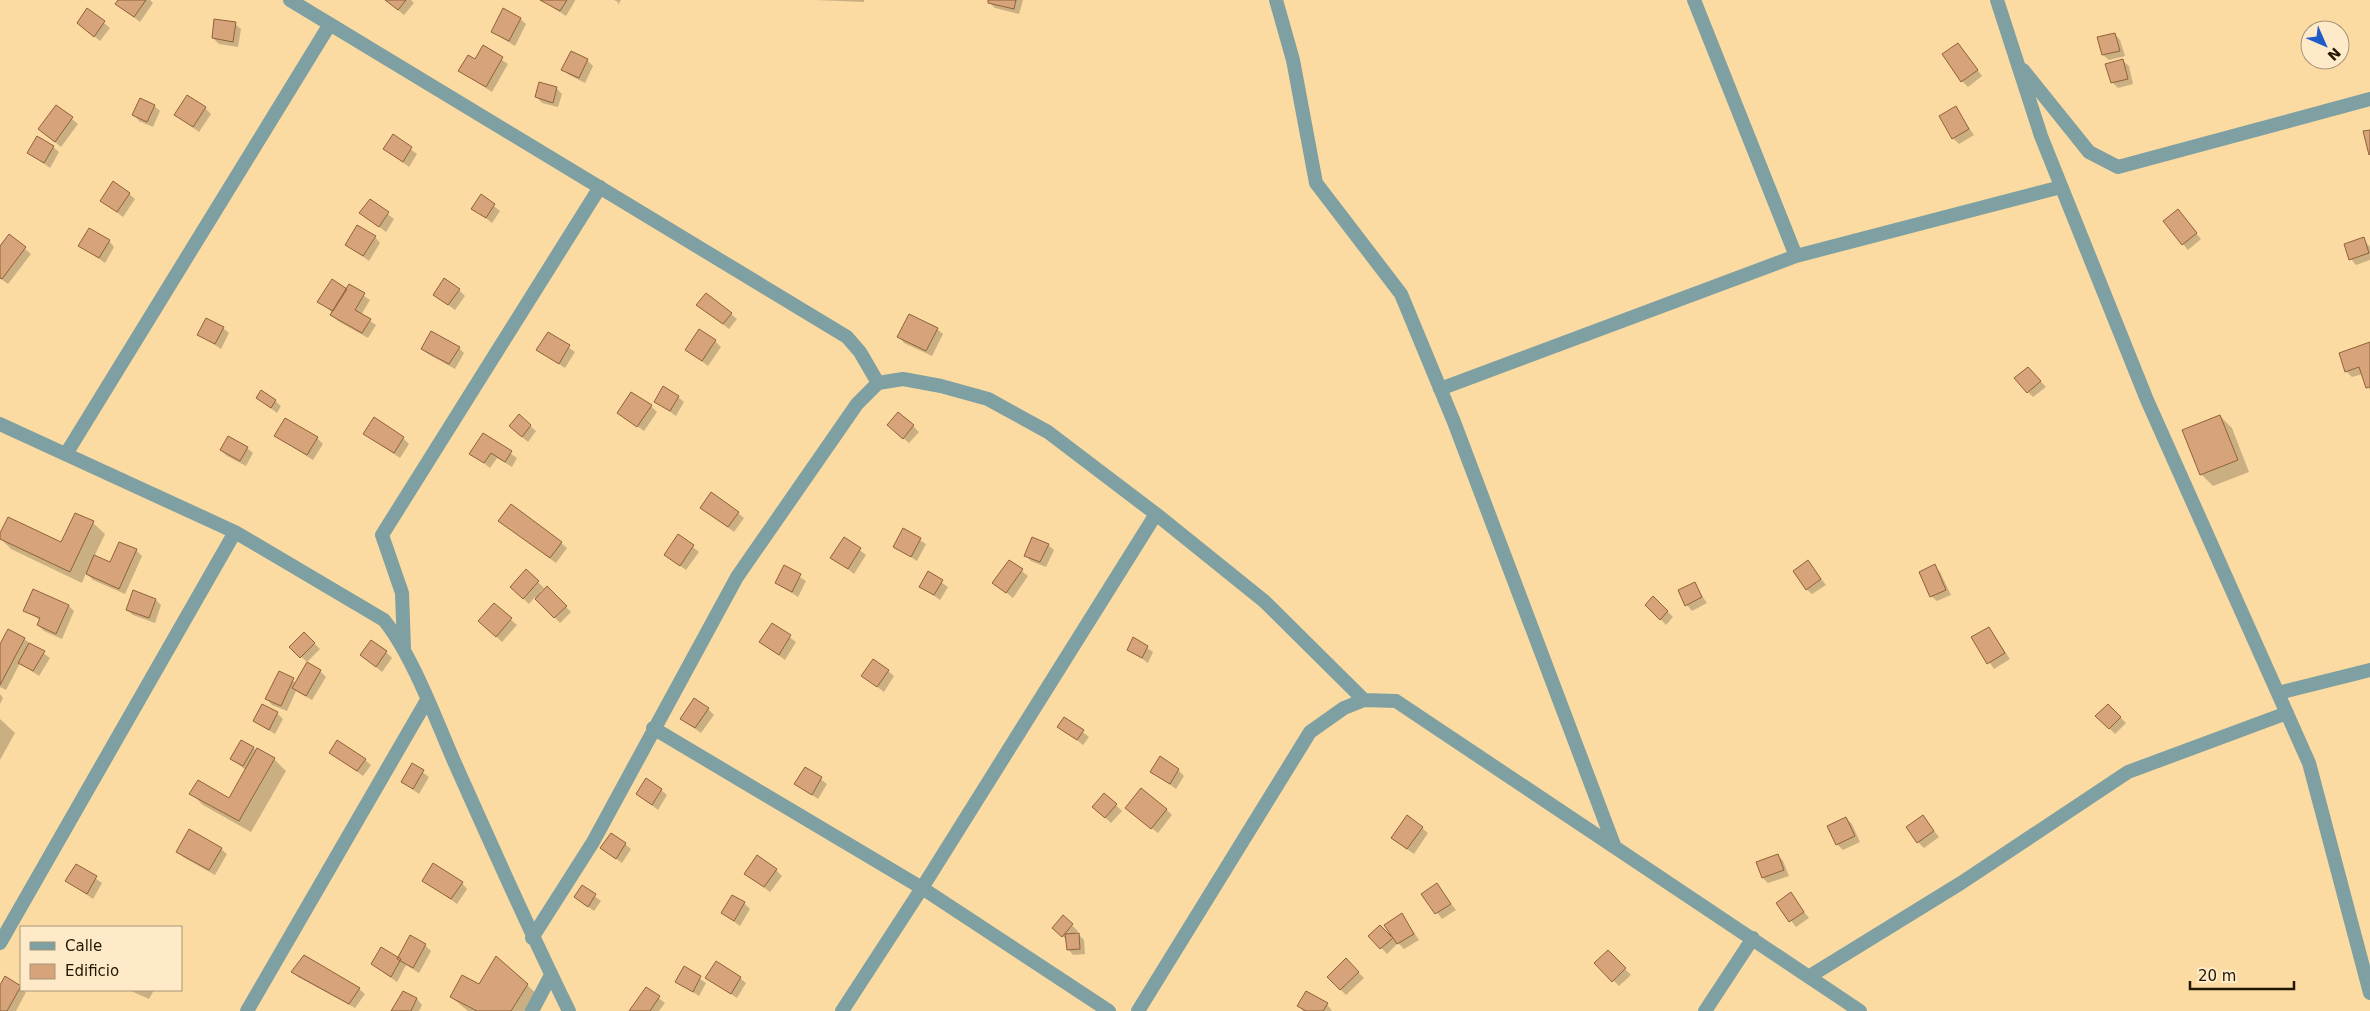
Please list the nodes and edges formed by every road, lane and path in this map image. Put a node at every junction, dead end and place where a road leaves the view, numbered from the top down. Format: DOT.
graph roads {
  1 [pos="290,0"];
  2 [pos="1276,0"];
  3 [pos="1694,0"];
  4 [pos="1997,0"];
  5 [pos="330,24"];
  6 [pos="2017,63"];
  7 [pos="2370,99"];
  8 [pos="2061,186"];
  9 [pos="600,187"];
  10 [pos="1796,256"];
  11 [pos="878,383"];
  12 [pos="1440,390"];
  13 [pos="1,426"];
  14 [pos="66,454"];
  15 [pos="1156,514"];
  16 [pos="235,532"];
  17 [pos="404,653"];
  18 [pos="2370,670"];
  19 [pos="2278,693"];
  20 [pos="427,700"];
  21 [pos="1364,700"];
  22 [pos="2287,713"];
  23 [pos="653,728"];
  24 [pos="1614,846"];
  25 [pos="922,888"];
  26 [pos="532,938"];
  27 [pos="1753,938"];
  28 [pos="0,943"];
  29 [pos="551,975"];
  30 [pos="1810,976"];
  31 [pos="2370,993"];
  32 [pos="247,1011"];
  33 [pos="532,1011"];
  34 [pos="569,1011"];
  35 [pos="842,1011"];
  36 [pos="1109,1011"];
  37 [pos="1138,1011"];
  38 [pos="1705,1011"];
  39 [pos="1860,1011"];
  1 -- 5 [label="street"];
  2 -- 12 [label="street"];
  3 -- 10 [label="street"];
  4 -- 6 [label="street"];
  5 -- 9 [label="street"];
  5 -- 14 [label="street"];
  6 -- 7 [label="street"];
  6 -- 8 [label="street"];
  8 -- 10 [label="street"];
  8 -- 19 [label="street"];
  9 -- 11 [label="street"];
  9 -- 17 [label="street"];
  10 -- 12 [label="street"];
  11 -- 15 [label="street"];
  11 -- 23 [label="street"];
  12 -- 24 [label="street"];
  13 -- 14 [label="street"];
  14 -- 16 [label="street"];
  15 -- 21 [label="street"];
  15 -- 25 [label="street"];
  16 -- 17 [label="street"];
  16 -- 28 [label="street"];
  17 -- 20 [label="street"];
  18 -- 19 [label="street"];
  19 -- 22 [label="street"];
  20 -- 26 [label="street"];
  20 -- 32 [label="street"];
  21 -- 24 [label="street"];
  21 -- 37 [label="street"];
  22 -- 30 [label="street"];
  22 -- 31 [label="street"];
  23 -- 25 [label="street"];
  23 -- 26 [label="street"];
  24 -- 27 [label="street"];
  25 -- 35 [label="street"];
  25 -- 36 [label="street"];
  26 -- 29 [label="street"];
  27 -- 30 [label="street"];
  27 -- 38 [label="street"];
  29 -- 33 [label="street"];
  29 -- 34 [label="street"];
  30 -- 39 [label="street"];
}
